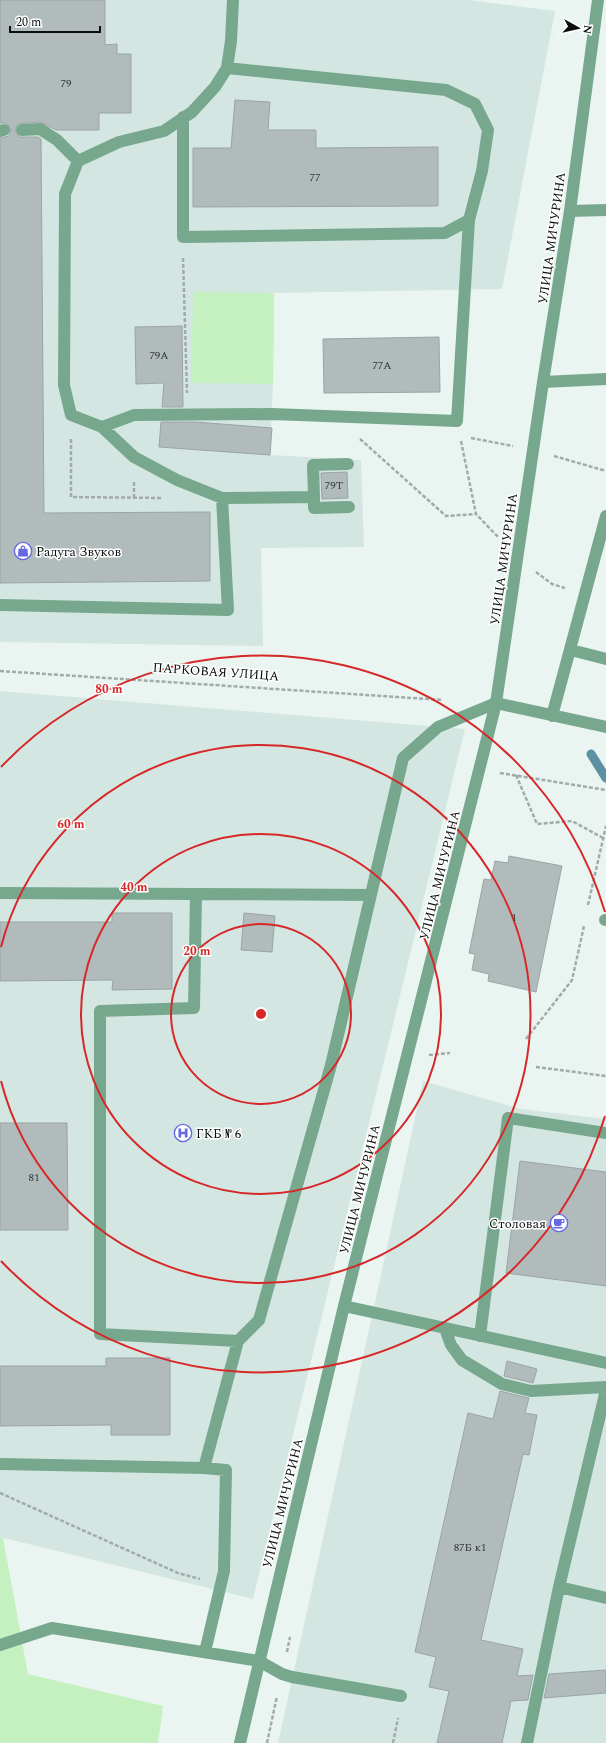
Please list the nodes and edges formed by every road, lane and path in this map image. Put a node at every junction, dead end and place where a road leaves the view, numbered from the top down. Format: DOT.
graph roads {
  1 [pos="233,0"];
  2 [pos="598,0"];
  3 [pos="227,68"];
  4 [pos="183,117"];
  5 [pos="22,130"];
  6 [pos="78,161"];
  7 [pos="606,210"];
  8 [pos="570,211"];
  9 [pos="469,220"];
  10 [pos="183,237"];
  11 [pos="606,379"];
  12 [pos="542,382"];
  13 [pos="188,414"];
  14 [pos="71,415"];
  15 [pos="334,416"];
  16 [pos="457,421"];
  17 [pos="102,427"];
  18 [pos="348,464"];
  19 [pos="314,497"];
  20 [pos="166,498"];
  21 [pos="222,498"];
  22 [pos="349,507"];
  23 [pos="476,514"];
  24 [pos="606,516"];
  25 [pos="518,557"];
  26 [pos="0,605"];
  27 [pos="571,650"];
  28 [pos="606,659"];
  29 [pos="0,671"];
  30 [pos="431,699"];
  31 [pos="496,703"];
  32 [pos="552,716"];
  33 [pos="606,727"];
  34 [pos="496,772"];
  35 [pos="516,775"];
  36 [pos="606,790"];
  37 [pos="606,826"];
  38 [pos="603,838"];
  39 [pos="0,893"];
  40 [pos="196,894"];
  41 [pos="371,894"];
  42 [pos="588,908"];
  43 [pos="584,923"];
  44 [pos="526,1039"];
  45 [pos="450,1053"];
  46 [pos="422,1054"];
  47 [pos="536,1067"];
  48 [pos="606,1076"];
  49 [pos="606,1133"];
  50 [pos="344,1306"];
  51 [pos="445,1329"];
  52 [pos="480,1336"];
  53 [pos="238,1342"];
  54 [pos="606,1363"];
  55 [pos="606,1387"];
  56 [pos="606,1390"];
  57 [pos="0,1464"];
  58 [pos="204,1468"];
  59 [pos="0,1492"];
  60 [pos="222,1585"];
  61 [pos="559,1587"];
  62 [pos="606,1598"];
  63 [pos="0,1645"];
  64 [pos="206,1652"];
  65 [pos="259,1661"];
  66 [pos="401,1696"];
  67 [pos="240,1743"];
  68 [pos="527,1743"];
  1 -- 3 [label="street"];
  2 -- 8 [label="street, УЛИЦА МИЧУРИНА"];
  3 -- 4 [label="street"];
  3 -- 9 [label="street"];
  4 -- 6 [label="street"];
  4 -- 10 [label="street"];
  5 -- 6 [label="street"];
  6 -- 14 [label="street"];
  7 -- 8 [label="street"];
  8 -- 12 [label="street, УЛИЦА МИЧУРИНА"];
  9 -- 10 [label="street"];
  9 -- 16 [label="street"];
  10 -- 13 [label="path"];
  11 -- 12 [label="street"];
  12 -- 25 [label="street, УЛИЦА МИЧУРИНА"];
  13 -- 15 [label="street"];
  13 -- 17 [label="street"];
  14 -- 17 [label="street"];
  14 -- 20 [label="path"];
  15 -- 16 [label="street"];
  15 -- 23 [label="path"];
  16 -- 23 [label="path"];
  17 -- 21 [label="street"];
  18 -- 19 [label="street"];
  19 -- 21 [label="street"];
  19 -- 22 [label="street"];
  21 -- 26 [label="street"];
  23 -- 25 [label="path"];
  24 -- 27 [label="street"];
  25 -- 31 [label="street, УЛИЦА МИЧУРИНА"];
  27 -- 28 [label="street"];
  27 -- 32 [label="street"];
  29 -- 30 [label="path, ПАРКОВАЯ УЛИЦА"];
  31 -- 32 [label="street"];
  31 -- 41 [label="street"];
  31 -- 50 [label="street, УЛИЦА МИЧУРИНА"];
  32 -- 33 [label="street"];
  34 -- 35 [label="path"];
  35 -- 36 [label="path"];
  35 -- 38 [label="path"];
  37 -- 38 [label="path"];
  38 -- 42 [label="path"];
  39 -- 40 [label="street"];
  40 -- 41 [label="street"];
  40 -- 53 [label="street"];
  41 -- 53 [label="street"];
  43 -- 44 [label="path"];
  45 -- 46 [label="path"];
  47 -- 48 [label="path"];
  49 -- 52 [label="street"];
  50 -- 51 [label="street"];
  50 -- 65 [label="street, УЛИЦА МИЧУРИНА"];
  51 -- 52 [label="street"];
  51 -- 55 [label="street"];
  52 -- 54 [label="street"];
  53 -- 58 [label="street"];
  56 -- 61 [label="street"];
  57 -- 58 [label="street"];
  58 -- 60 [label="street"];
  59 -- 60 [label="path"];
  60 -- 64 [label="street"];
  61 -- 62 [label="street"];
  61 -- 68 [label="street"];
  63 -- 64 [label="street"];
  64 -- 65 [label="street"];
  65 -- 66 [label="street"];
  65 -- 67 [label="street, УЛИЦА МИЧУРИНА"];
}
